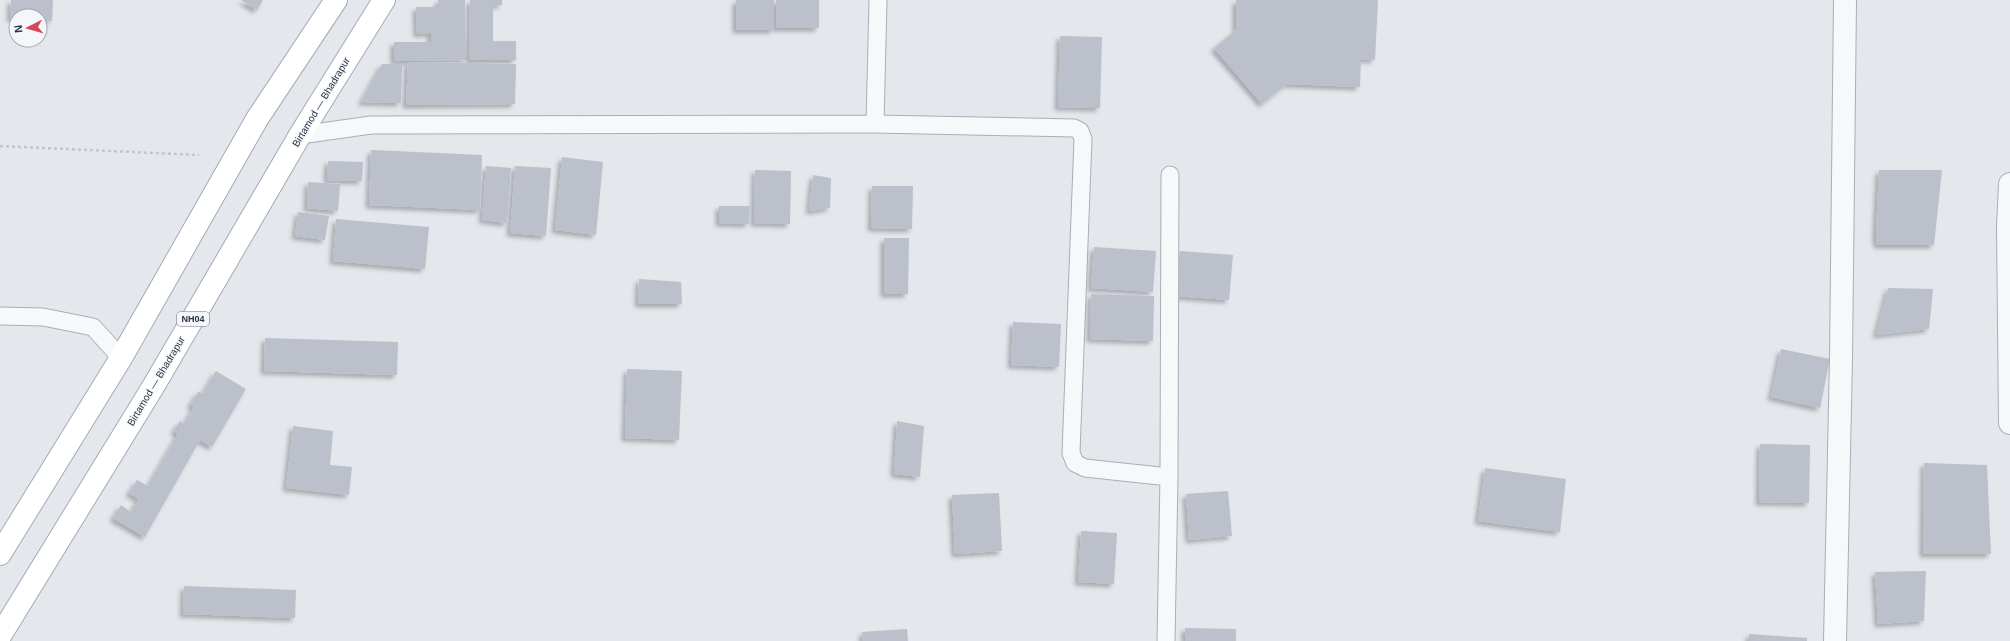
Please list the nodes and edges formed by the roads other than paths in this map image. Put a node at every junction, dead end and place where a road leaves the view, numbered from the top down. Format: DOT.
graph roads {
  1 [pos="336,0"];
  2 [pos="384,0"];
  3 [pos="878,0"];
  4 [pos="1845,0"];
  5 [pos="875,124"];
  6 [pos="300,135"];
  7 [pos="1170,176"];
  8 [pos="2010,184"];
  9 [pos="2009,227"];
  10 [pos="0,316"];
  11 [pos="121,358"];
  12 [pos="2010,423"];
  13 [pos="1169,477"];
  14 [pos="0,554"];
  15 [pos="0,636"];
  16 [pos="1166,641"];
  17 [pos="1835,641"];
  1 -- 11 [label="main road"];
  2 -- 6 [label="main road, Birtamod — Bhadrapur / NH04"];
  3 -- 5 [label="lane"];
  4 -- 17 [label="street"];
  5 -- 6 [label="lane"];
  5 -- 13 [label="lane"];
  6 -- 15 [label="main road, Birtamod — Bhadrapur / NH04"];
  7 -- 13 [label="lane"];
  8 -- 9 [label="street"];
  9 -- 12 [label="street"];
  10 -- 11 [label="lane"];
  11 -- 14 [label="main road"];
  13 -- 16 [label="lane"];
}
